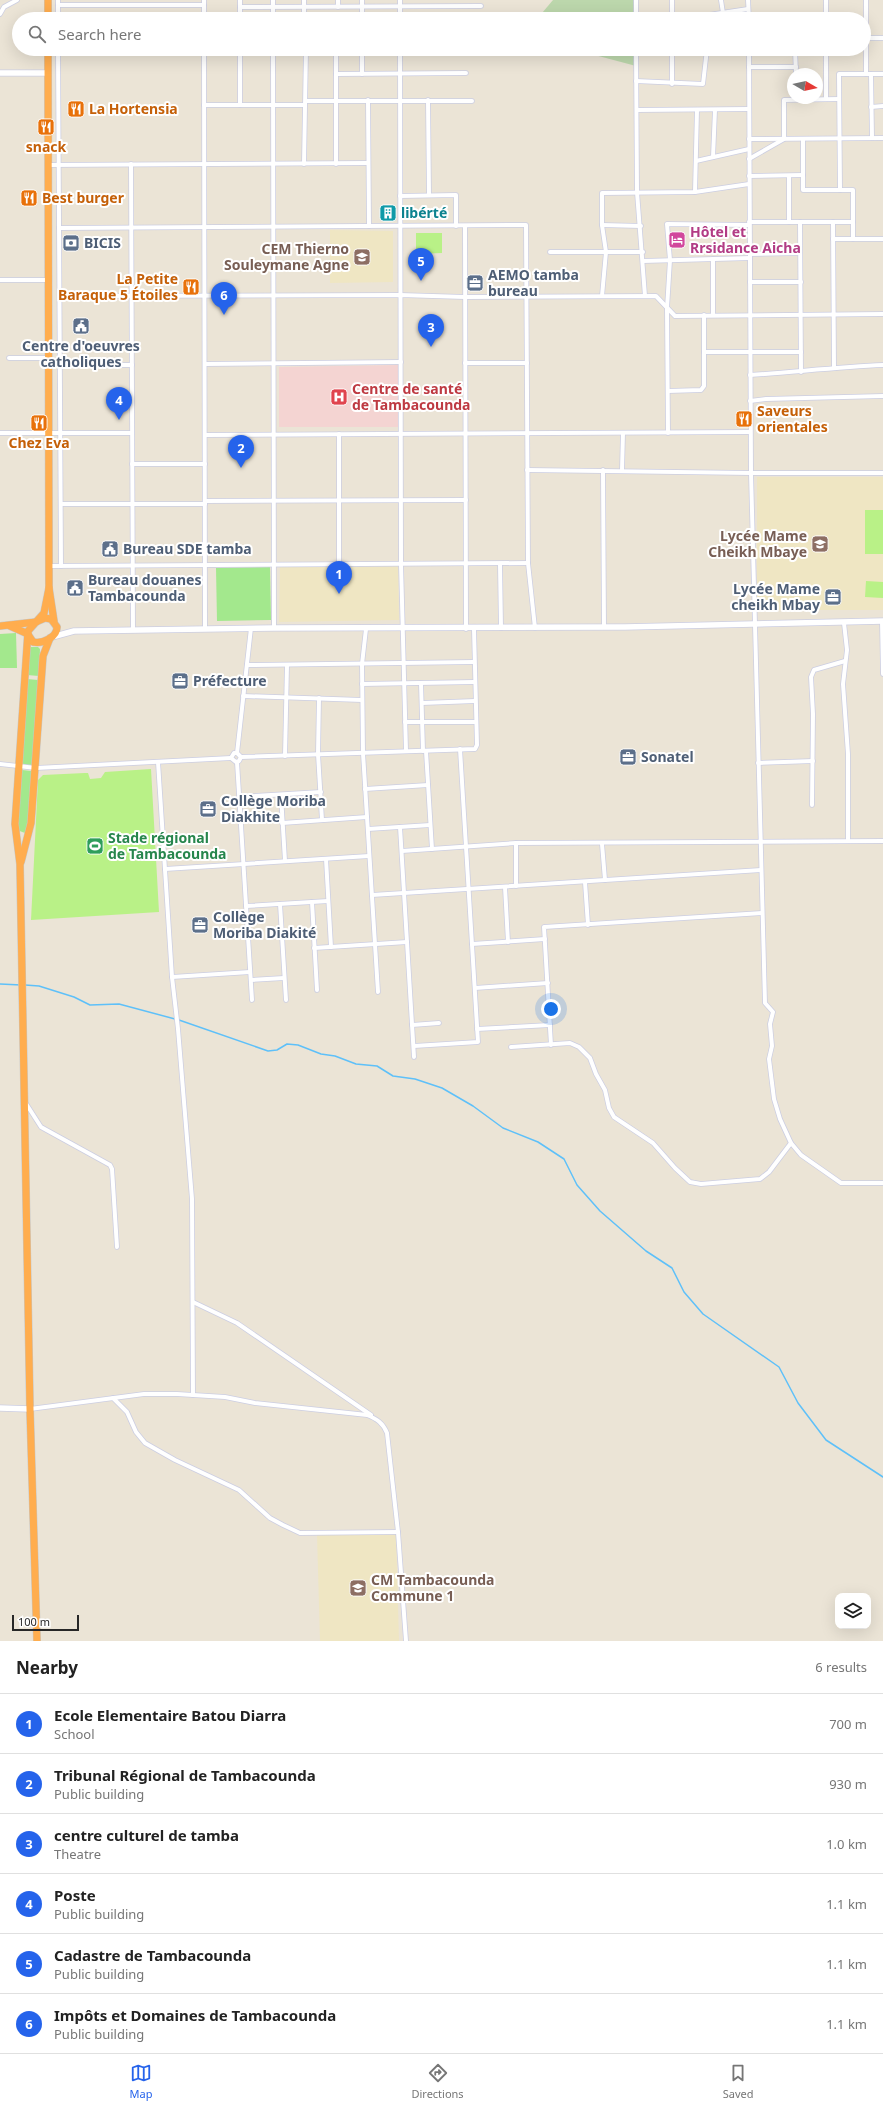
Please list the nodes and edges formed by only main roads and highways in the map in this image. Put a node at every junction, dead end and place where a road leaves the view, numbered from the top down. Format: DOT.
graph roads {
  1 [pos="48,0"];
  2 [pos="48,12"];
  3 [pos="48,56"];
  4 [pos="0,73"];
  5 [pos="48,73"];
  6 [pos="49,588"];
  7 [pos="882,621"];
  8 [pos="36,622"];
  9 [pos="55,622"];
  10 [pos="0,626"];
  11 [pos="10,626"];
  12 [pos="74,631"];
  13 [pos="28,635"];
  14 [pos="51,638"];
  15 [pos="20,864"];
  16 [pos="0,1408"];
  17 [pos="30,1409"];
  18 [pos="37,1641"];
  1 -- 2 [label="highway"];
  3 -- 5 [label="highway"];
  4 -- 5 [label="main road"];
  5 -- 6 [label="highway"];
  6 -- 8 [label="highway"];
  6 -- 9 [label="highway"];
  7 -- 12 [label="main road"];
  8 -- 9 [label="highway"];
  8 -- 11 [label="highway"];
  8 -- 13 [label="highway"];
  9 -- 12 [label="main road"];
  9 -- 14 [label="highway"];
  10 -- 11 [label="highway"];
  11 -- 13 [label="highway"];
  12 -- 14 [label="main road"];
  13 -- 14 [label="highway"];
  13 -- 15 [label="highway"];
  14 -- 15 [label="highway"];
  15 -- 17 [label="highway"];
  16 -- 17 [label="main road"];
  17 -- 18 [label="highway"];
}
